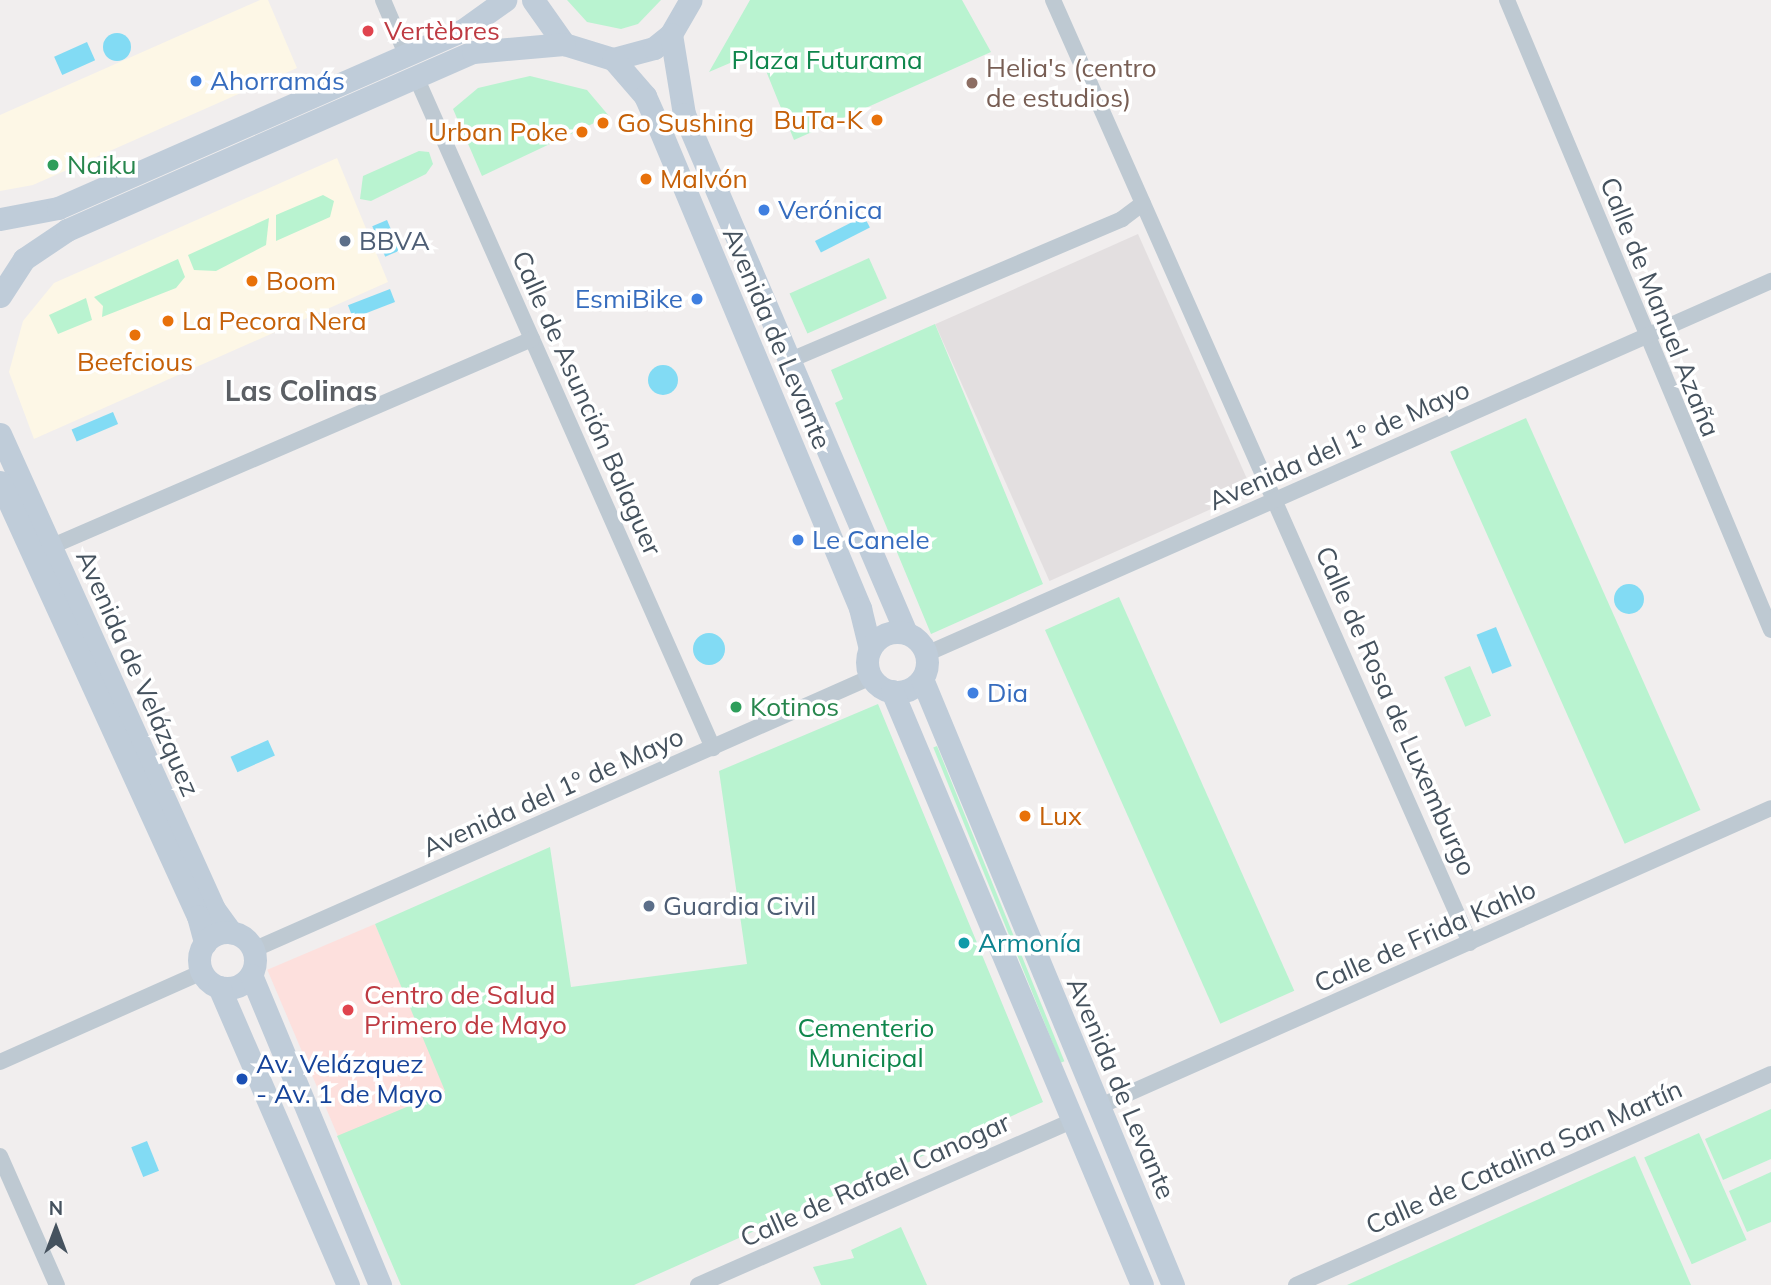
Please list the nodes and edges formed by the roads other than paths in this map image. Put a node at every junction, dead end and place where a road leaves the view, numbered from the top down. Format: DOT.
graph roads {
  1 [pos="383,0"];
  2 [pos="505,0"];
  3 [pos="533,0"];
  4 [pos="691,0"];
  5 [pos="1053,0"];
  6 [pos="1507,0"];
  7 [pos="671,34"];
  8 [pos="564,44"];
  9 [pos="407,54"];
  10 [pos="613,59"];
  11 [pos="416,77"];
  12 [pos="1143,202"];
  13 [pos="0,219"];
  14 [pos="1771,281"];
  15 [pos="0,296"];
  16 [pos="1643,337"];
  17 [pos="531,339"];
  18 [pos="788,360"];
  19 [pos="0,434"];
  20 [pos="0,482"];
  21 [pos="1276,499"];
  22 [pos="50,547"];
  23 [pos="1771,630"];
  24 [pos="906,633"];
  25 [pos="870,649"];
  26 [pos="926,654"];
  27 [pos="871,677"];
  28 [pos="922,679"];
  29 [pos="892,691"];
  30 [pos="713,748"];
  31 [pos="1771,808"];
  32 [pos="231,932"];
  33 [pos="205,943"];
  34 [pos="1471,943"];
  35 [pos="253,950"];
  36 [pos="251,975"];
  37 [pos="210,979"];
  38 [pos="0,1062"];
  39 [pos="1771,1074"];
  40 [pos="1098,1107"];
  41 [pos="1073,1120"];
  42 [pos="0,1156"];
  43 [pos="57,1285"];
  44 [pos="348,1285"];
  45 [pos="380,1285"];
  46 [pos="698,1285"];
  47 [pos="1142,1285"];
  48 [pos="1173,1285"];
  49 [pos="1297,1285"];
  1 -- 9 [label="street"];
  2 -- 9 [label="street"];
  3 -- 8 [label="street"];
  4 -- 7 [label="street"];
  5 -- 12 [label="street, Calle de Rosa de Luxemburgo"];
  6 -- 16 [label="street, Calle de Manuel Azaña"];
  7 -- 10 [label="street"];
  7 -- 18 [label="street, Avenida de Levante"];
  8 -- 10 [label="street"];
  8 -- 11 [label="street"];
  9 -- 13 [label="street"];
  10 -- 25 [label="street, Avenida de Levante"];
  11 -- 15 [label="street"];
  11 -- 17 [label="street, Calle de Asunción Balaguer"];
  12 -- 18 [label="street"];
  12 -- 21 [label="street, Calle de Rosa de Luxemburgo"];
  14 -- 16 [label="street, Avenida del 1º de Mayo"];
  16 -- 21 [label="street, Avenida del 1º de Mayo"];
  16 -- 23 [label="street, Calle de Manuel Azaña"];
  17 -- 22 [label="street"];
  17 -- 30 [label="street, Calle de Asunción Balaguer"];
  18 -- 24 [label="street, Avenida de Levante"];
  19 -- 22 [label="street, Avenida de Velázquez"];
  20 -- 33 [label="street, Avenida de Velázquez"];
  21 -- 26 [label="street, Avenida del 1º de Mayo"];
  21 -- 34 [label="street, Calle de Rosa de Luxemburgo"];
  22 -- 32 [label="street, Avenida de Velázquez"];
  24 -- 25 [label="street"];
  24 -- 26 [label="street"];
  25 -- 27 [label="street"];
  26 -- 28 [label="street"];
  27 -- 29 [label="street"];
  27 -- 30 [label="street, Avenida del 1º de Mayo"];
  28 -- 29 [label="street"];
  28 -- 40 [label="street, Avenida de Levante"];
  29 -- 41 [label="street"];
  30 -- 35 [label="street, Avenida del 1º de Mayo"];
  31 -- 34 [label="street, Calle de Frida Kahlo"];
  32 -- 33 [label="street"];
  32 -- 35 [label="street"];
  33 -- 37 [label="street"];
  34 -- 40 [label="street, Calle de Frida Kahlo"];
  35 -- 36 [label="street"];
  36 -- 37 [label="street"];
  36 -- 45 [label="street"];
  37 -- 38 [label="street"];
  37 -- 44 [label="street"];
  39 -- 49 [label="street, Calle de Catalina San Martín"];
  40 -- 48 [label="street, Avenida de Levante"];
  41 -- 46 [label="street, Calle de Rafael Canogar"];
  41 -- 47 [label="street"];
  42 -- 43 [label="street"];
}
